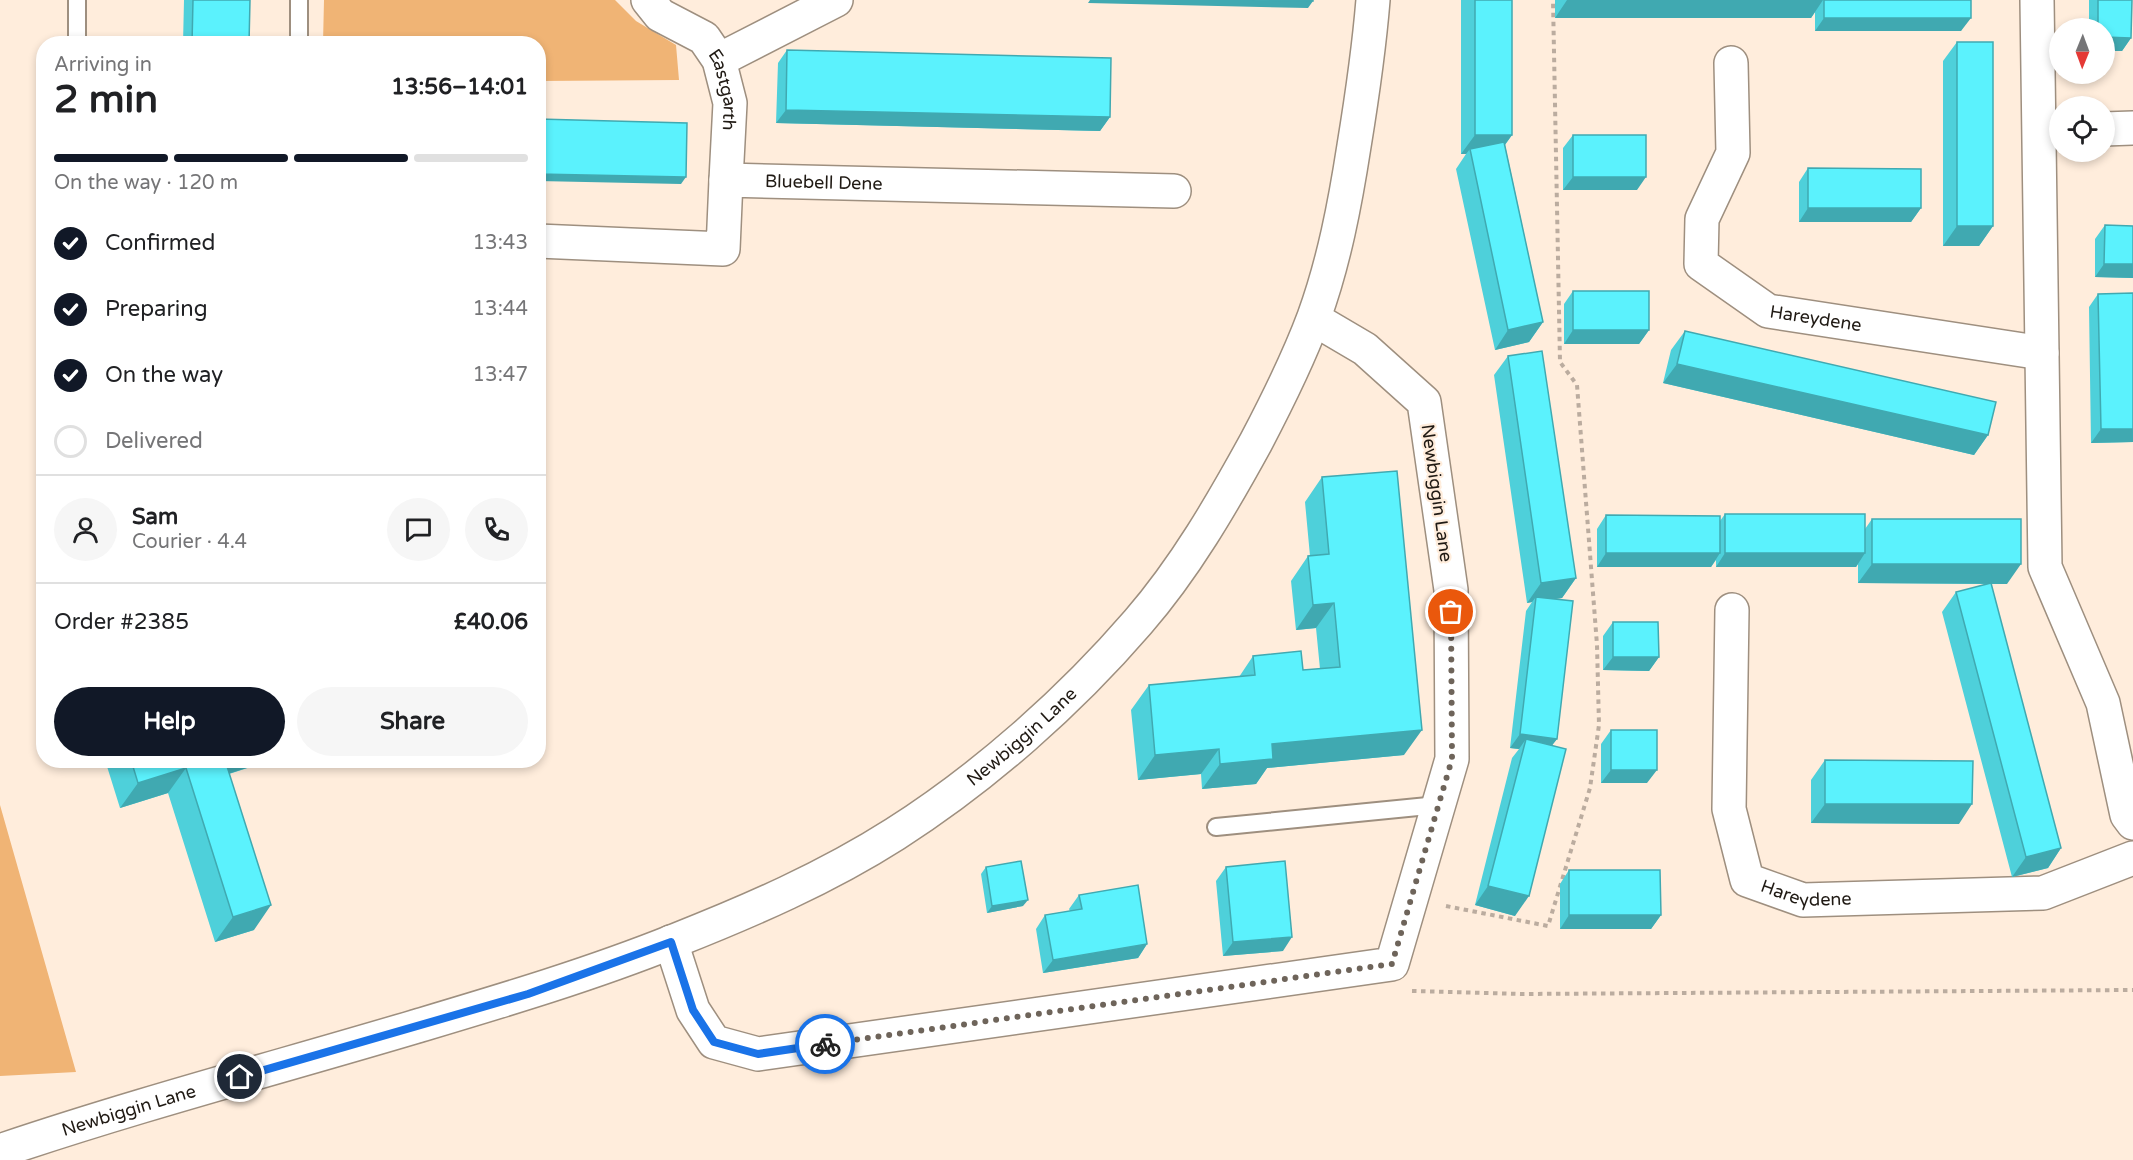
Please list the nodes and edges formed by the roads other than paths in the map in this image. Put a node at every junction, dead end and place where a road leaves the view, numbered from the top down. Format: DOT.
graph roads {
  1 [pos="77,0"];
  2 [pos="299,0"];
  3 [pos="648,0"];
  4 [pos="836,0"];
  5 [pos="1373,0"];
  6 [pos="2037,0"];
  7 [pos="77,36"];
  8 [pos="299,36"];
  9 [pos="719,60"];
  10 [pos="1731,63"];
  11 [pos="2133,128"];
  12 [pos="2115,129"];
  13 [pos="2049,132"];
  14 [pos="726,180"];
  15 [pos="1174,191"];
  16 [pos="546,241"];
  17 [pos="1314,319"];
  18 [pos="2042,353"];
  19 [pos="1732,610"];
  20 [pos="1438,805"];
  21 [pos="2133,823"];
  22 [pos="1216,827"];
  23 [pos="2133,858"];
  24 [pos="671,942"];
  25 [pos="0,1151"];
  1 -- 7 [label="lane"];
  2 -- 8 [label="lane"];
  3 -- 9 [label="street, Eastgarth"];
  4 -- 9 [label="street"];
  5 -- 17 [label="street, Newbiggin Lane"];
  6 -- 13 [label="street"];
  9 -- 14 [label="street, Eastgarth"];
  10 -- 18 [label="street, Hareydene"];
  11 -- 12 [label="street"];
  13 -- 18 [label="street"];
  14 -- 15 [label="street, Bluebell Dene"];
  14 -- 16 [label="street"];
  17 -- 20 [label="street, Newbiggin Lane"];
  17 -- 24 [label="street, Newbiggin Lane"];
  18 -- 21 [label="street"];
  19 -- 23 [label="street, Hareydene"];
  20 -- 22 [label="lane"];
  20 -- 24 [label="street, Newbiggin Lane"];
  24 -- 25 [label="street, Newbiggin Lane"];
}
